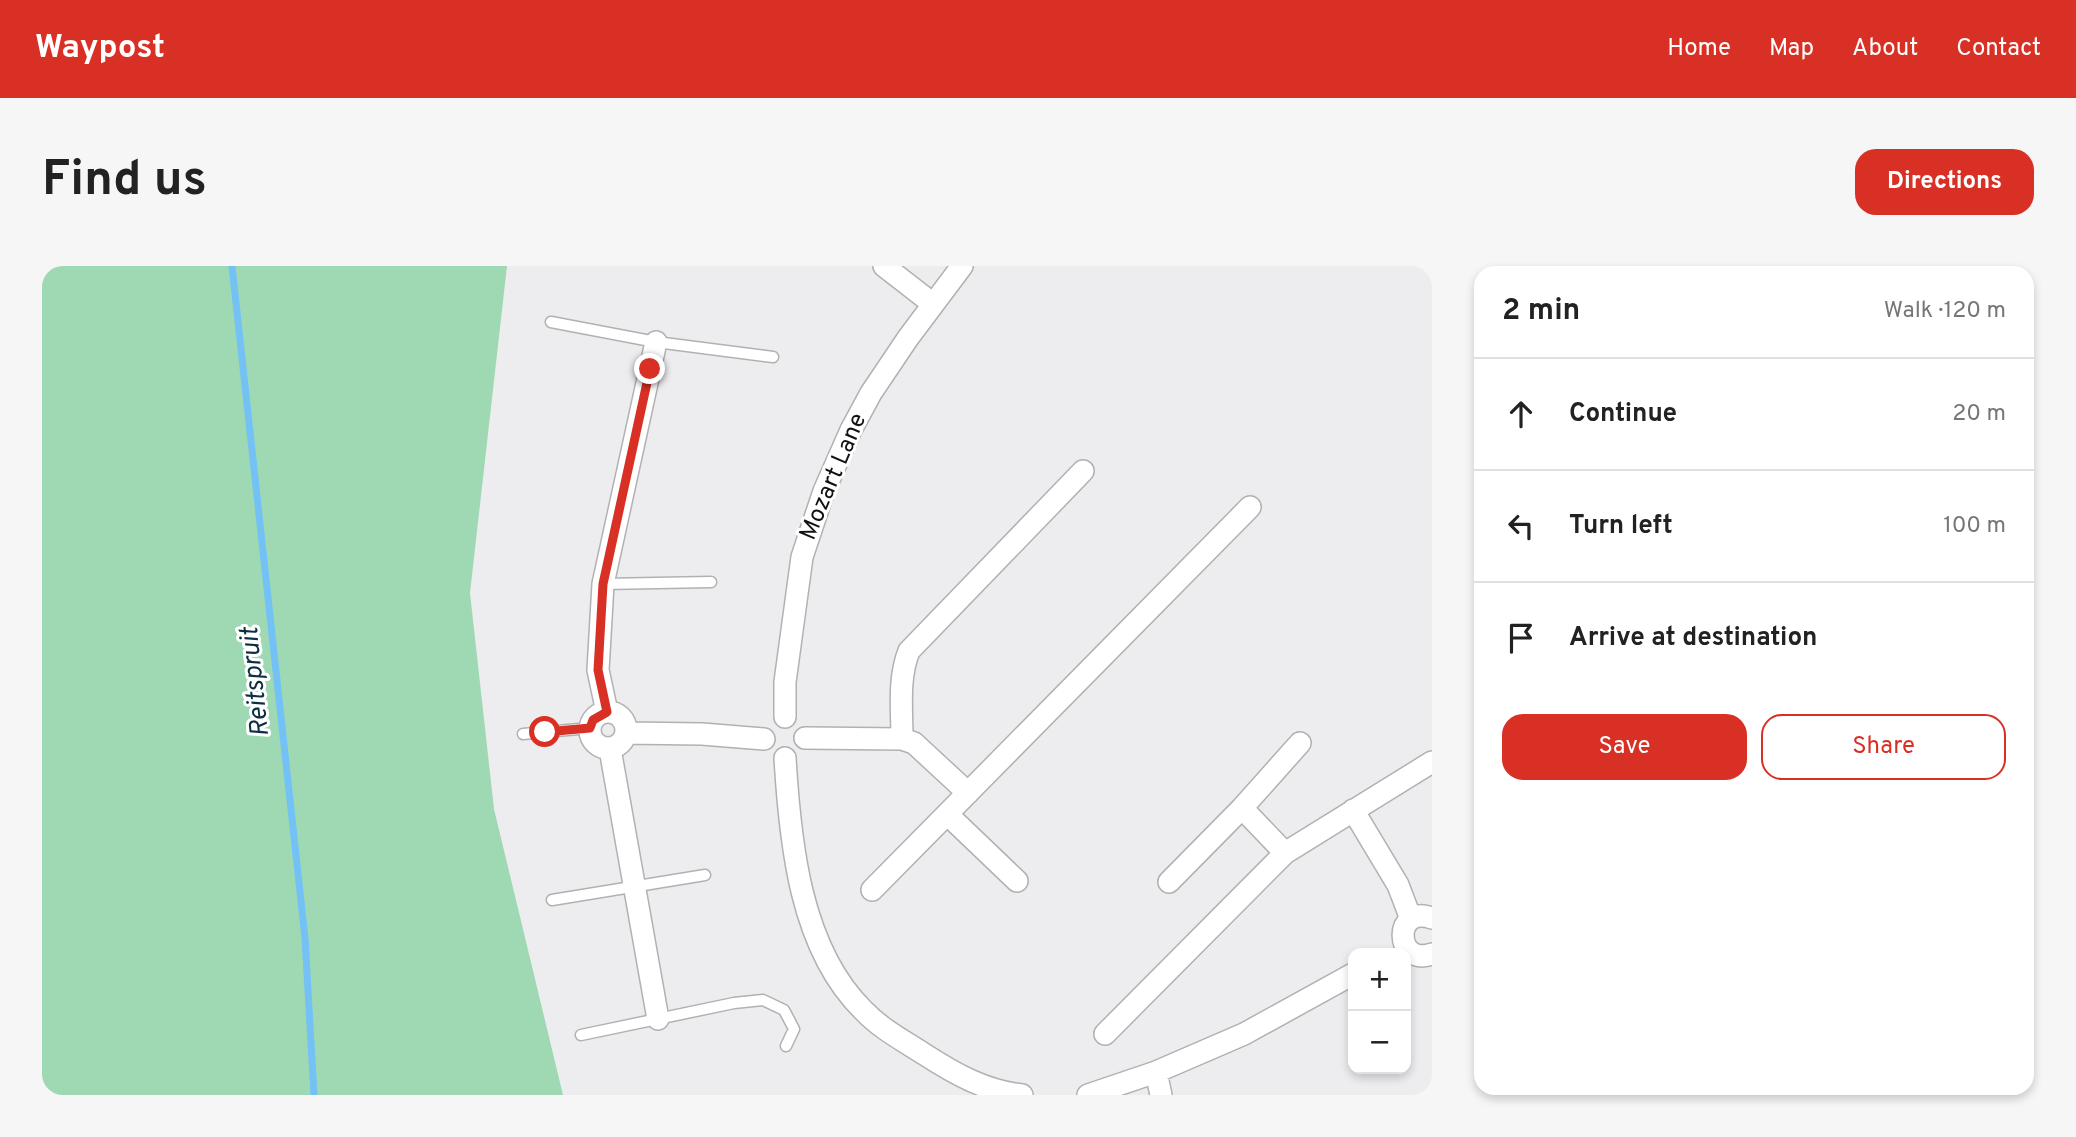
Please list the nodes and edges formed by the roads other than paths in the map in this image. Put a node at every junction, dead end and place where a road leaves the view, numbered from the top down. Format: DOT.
graph roads {
  1 [pos="884,266"];
  2 [pos="962,266"];
  3 [pos="933,304"];
  4 [pos="551,322"];
  5 [pos="656,342"];
  6 [pos="773,357"];
  7 [pos="1083,471"];
  8 [pos="1250,507"];
  9 [pos="710,582"];
  10 [pos="603,584"];
  11 [pos="607,712"];
  12 [pos="785,717"];
  13 [pos="590,728"];
  14 [pos="626,733"];
  15 [pos="523,734"];
  16 [pos="805,738"];
  17 [pos="764,739"];
  18 [pos="902,739"];
  19 [pos="1300,743"];
  20 [pos="610,749"];
  21 [pos="786,758"];
  22 [pos="1432,762"];
  23 [pos="968,793"];
  24 [pos="1242,808"];
  25 [pos="1353,810"];
  26 [pos="947,814"];
  27 [pos="1285,853"];
  28 [pos="705,875"];
  29 [pos="1017,881"];
  30 [pos="1169,882"];
  31 [pos="633,887"];
  32 [pos="872,890"];
  33 [pos="552,900"];
  34 [pos="1421,918"];
  35 [pos="1396,948"];
  36 [pos="1411,953"];
  37 [pos="1432,954"];
  38 [pos="1348,977"];
  39 [pos="658,1019"];
  40 [pos="1105,1034"];
  41 [pos="582,1035"];
  42 [pos="786,1046"];
  43 [pos="1156,1072"];
  44 [pos="1022,1095"];
  45 [pos="1088,1095"];
  46 [pos="1161,1095"];
  1 -- 3 [label="street"];
  2 -- 3 [label="street, Mozart Lane"];
  3 -- 12 [label="street, Mozart Lane"];
  4 -- 5 [label="lane"];
  5 -- 6 [label="lane"];
  5 -- 10 [label="street"];
  7 -- 18 [label="street"];
  8 -- 23 [label="street"];
  9 -- 10 [label="lane"];
  10 -- 11 [label="street"];
  11 -- 13 [label="street"];
  11 -- 14 [label="street"];
  12 -- 16 [label="street"];
  12 -- 17 [label="street"];
  13 -- 15 [label="lane"];
  13 -- 20 [label="street"];
  14 -- 17 [label="street"];
  14 -- 20 [label="street"];
  16 -- 18 [label="street"];
  16 -- 21 [label="street"];
  17 -- 21 [label="street"];
  18 -- 23 [label="street"];
  19 -- 24 [label="street"];
  20 -- 31 [label="street"];
  21 -- 44 [label="street"];
  22 -- 25 [label="street"];
  23 -- 26 [label="street"];
  24 -- 27 [label="street"];
  24 -- 30 [label="street"];
  25 -- 27 [label="street"];
  25 -- 34 [label="street"];
  26 -- 29 [label="street"];
  26 -- 32 [label="street"];
  27 -- 40 [label="street"];
  28 -- 31 [label="lane"];
  31 -- 33 [label="lane"];
  31 -- 39 [label="street"];
  34 -- 35 [label="street"];
  36 -- 37 [label="street"];
  38 -- 43 [label="street"];
  39 -- 41 [label="lane"];
  39 -- 42 [label="lane"];
  43 -- 45 [label="street"];
  43 -- 46 [label="street"];
}
